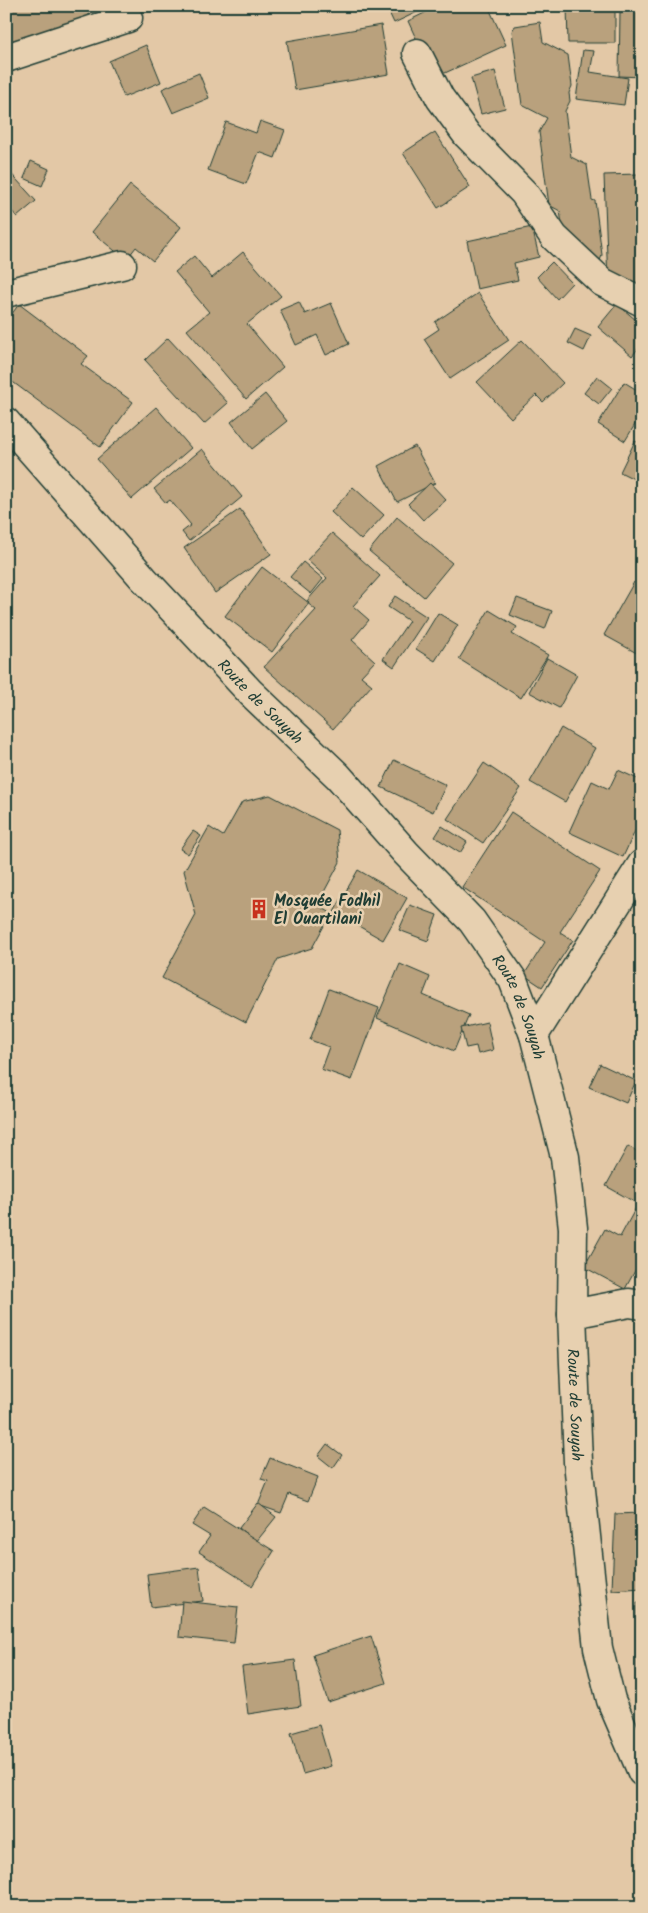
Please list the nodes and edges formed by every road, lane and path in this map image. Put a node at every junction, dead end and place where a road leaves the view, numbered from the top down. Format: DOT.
graph roads {
  1 [pos="128,18"];
  2 [pos="417,53"];
  3 [pos="6,58"];
  4 [pos="122,265"];
  5 [pos="6,293"];
  6 [pos="642,302"];
  7 [pos="6,422"];
  8 [pos="642,864"];
  9 [pos="534,1035"];
  10 [pos="638,1297"];
  11 [pos="572,1314"];
  12 [pos="642,1772"];
  1 -- 3 [label="main road"];
  2 -- 6 [label="main road"];
  4 -- 5 [label="main road"];
  7 -- 9 [label="main road, Route de Souyah"];
  8 -- 9 [label="main road"];
  9 -- 11 [label="main road, Route de Souyah"];
  10 -- 11 [label="main road"];
  11 -- 12 [label="main road, Route de Souyah"];
}
